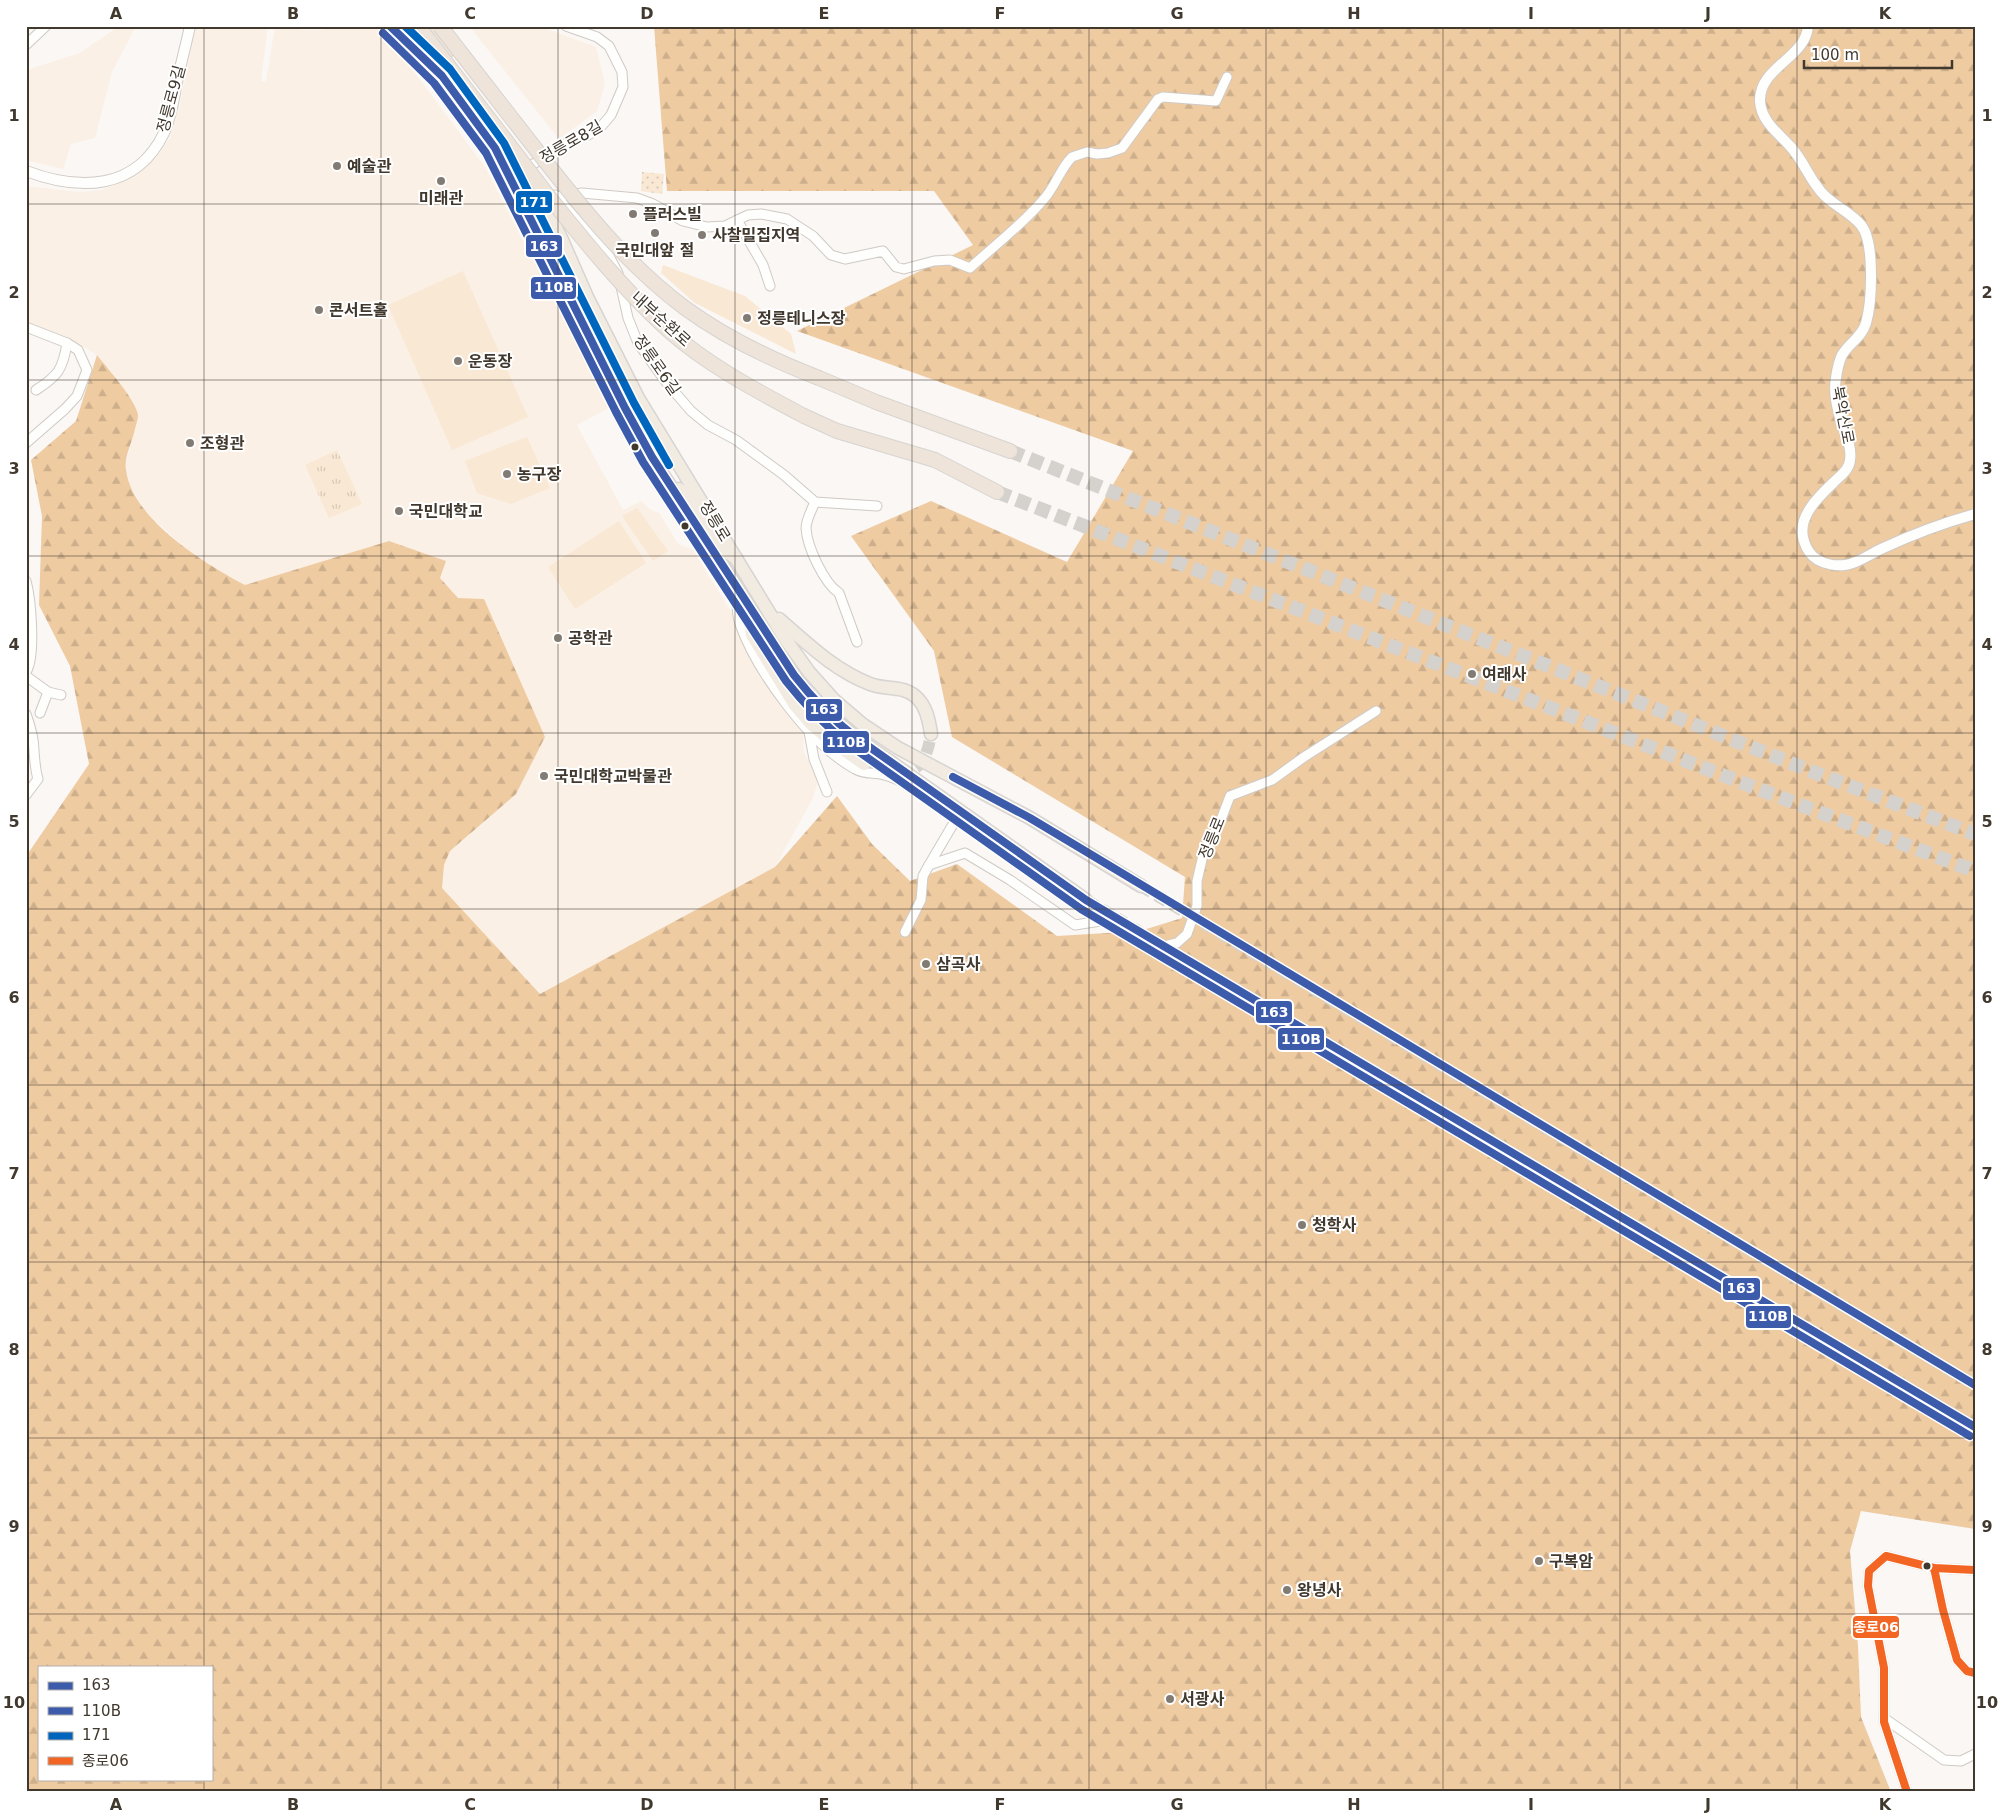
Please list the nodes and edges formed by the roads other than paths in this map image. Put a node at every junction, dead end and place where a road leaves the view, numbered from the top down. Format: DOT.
graph roads {
  1 [pos="46,26"];
  2 [pos="190,26"];
  3 [pos="418,26"];
  4 [pos="426,26"];
  5 [pos="440,26"];
  6 [pos="566,26"];
  7 [pos="1808,26"];
  8 [pos="394,27"];
  9 [pos="27,44"];
  10 [pos="446,52"];
  11 [pos="1227,77"];
  12 [pos="527,168"];
  13 [pos="26,171"];
  14 [pos="558,197"];
  15 [pos="523,204"];
  16 [pos="737,220"];
  17 [pos="770,286"];
  18 [pos="26,327"];
  19 [pos="67,343"];
  20 [pos="36,390"];
  21 [pos="26,442"];
  22 [pos="1010,452"];
  23 [pos="997,492"];
  24 [pos="675,495"];
  25 [pos="815,502"];
  26 [pos="877,506"];
  27 [pos="1975,514"];
  28 [pos="737,559"];
  29 [pos="26,581"];
  30 [pos="737,590"];
  31 [pos="27,597"];
  32 [pos="747,605"];
  33 [pos="769,612"];
  34 [pos="856,642"];
  35 [pos="26,672"];
  36 [pos="26,676"];
  37 [pos="48,692"];
  38 [pos="61,695"];
  39 [pos="1376,711"];
  40 [pos="40,713"];
  41 [pos="26,714"];
  42 [pos="809,732"];
  43 [pos="931,734"];
  44 [pos="864,764"];
  45 [pos="827,792"];
  46 [pos="26,795"];
  47 [pos="959,814"];
  48 [pos="1033,861"];
  49 [pos="928,865"];
  50 [pos="1141,886"];
  51 [pos="1086,900"];
  52 [pos="905,932"];
  53 [pos="1934,1568"];
  54 [pos="1975,1570"];
  55 [pos="1975,1673"];
  56 [pos="1884,1718"];
  57 [pos="1975,1754"];
  58 [pos="1907,1792"];
  1 -- 9 [label="street"];
  2 -- 13 [label="street, 정릉로9길"];
  3 -- 23 [label="highway, 내부순환로, bridge"];
  4 -- 10 [label="highway"];
  5 -- 22 [label="highway, 내부순환로, bridge"];
  6 -- 12 [label="street, 정릉로8길"];
  7 -- 27 [label="street, 북악산로"];
  8 -- 15 [label="main road, 정릉로"];
  8 -- 15 [label="highway, bridge"];
  8 -- 15 [label="main road, 정릉로"];
  10 -- 12 [label="main road, 정릉로"];
  11 -- 16 [label="street"];
  12 -- 14 [label="street, 정릉로6길"];
  12 -- 28 [label="main road, 정릉로"];
  14 -- 16 [label="street"];
  14 -- 25 [label="street, 정릉로6길"];
  15 -- 24 [label="main road, 정릉로"];
  16 -- 17 [label="street"];
  18 -- 19 [label="street"];
  19 -- 20 [label="street"];
  19 -- 21 [label="street"];
  24 -- 28 [label="main road"];
  24 -- 30 [label="main road, 정릉로"];
  25 -- 26 [label="street"];
  25 -- 34 [label="street"];
  28 -- 33 [label="main road, 정릉로"];
  29 -- 31 [label="street"];
  30 -- 32 [label="main road, 정릉로"];
  30 -- 42 [label="street, 정릉로"];
  31 -- 35 [label="street"];
  32 -- 44 [label="main road"];
  32 -- 48 [label="main road, 정릉로"];
  33 -- 43 [label="main road"];
  33 -- 50 [label="main road, 정릉로"];
  36 -- 37 [label="street"];
  37 -- 38 [label="street"];
  37 -- 40 [label="street"];
  39 -- 49 [label="street, 정릉로"];
  41 -- 46 [label="street"];
  42 -- 45 [label="street, 정릉로"];
  42 -- 47 [label="street, 정릉로"];
  47 -- 48 [label="street, 정릉로"];
  47 -- 49 [label="street"];
  48 -- 51 [label="main road, 정릉로"];
  49 -- 52 [label="street"];
  53 -- 54 [label="street"];
  53 -- 55 [label="street"];
  53 -- 56 [label="street"];
  56 -- 57 [label="street"];
  56 -- 58 [label="street"];
}
